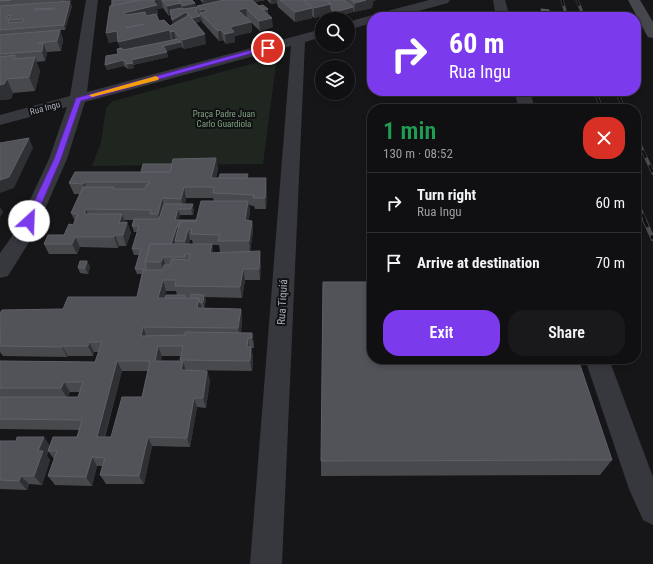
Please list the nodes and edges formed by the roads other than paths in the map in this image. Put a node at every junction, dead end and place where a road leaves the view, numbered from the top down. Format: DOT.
graph roads {
  1 [pos="94,0"];
  2 [pos="444,0"];
  3 [pos="499,0"];
  4 [pos="634,0"];
  5 [pos="400,12"];
  6 [pos="503,12"];
  7 [pos="641,12"];
  8 [pos="641,13"];
  9 [pos="367,20"];
  10 [pos="355,24"];
  11 [pos="653,34"];
  12 [pos="315,35"];
  13 [pos="298,40"];
  14 [pos="78,99"];
  15 [pos="0,120"];
  16 [pos="0,270"];
  17 [pos="598,364"];
  18 [pos="653,510"];
  19 [pos="266,564"];
  1 -- 14 [label="street"];
  2 -- 5 [label="street"];
  3 -- 6 [label="street"];
  4 -- 7 [label="main road"];
  8 -- 11 [label="main road"];
  9 -- 10 [label="street"];
  12 -- 13 [label="street, Rua Ingu"];
  13 -- 14 [label="street, Rua Ingu"];
  13 -- 19 [label="street, Rua Tiquiá"];
  14 -- 15 [label="street, Rua Ingu"];
  14 -- 16 [label="street"];
  17 -- 18 [label="street"];
}
